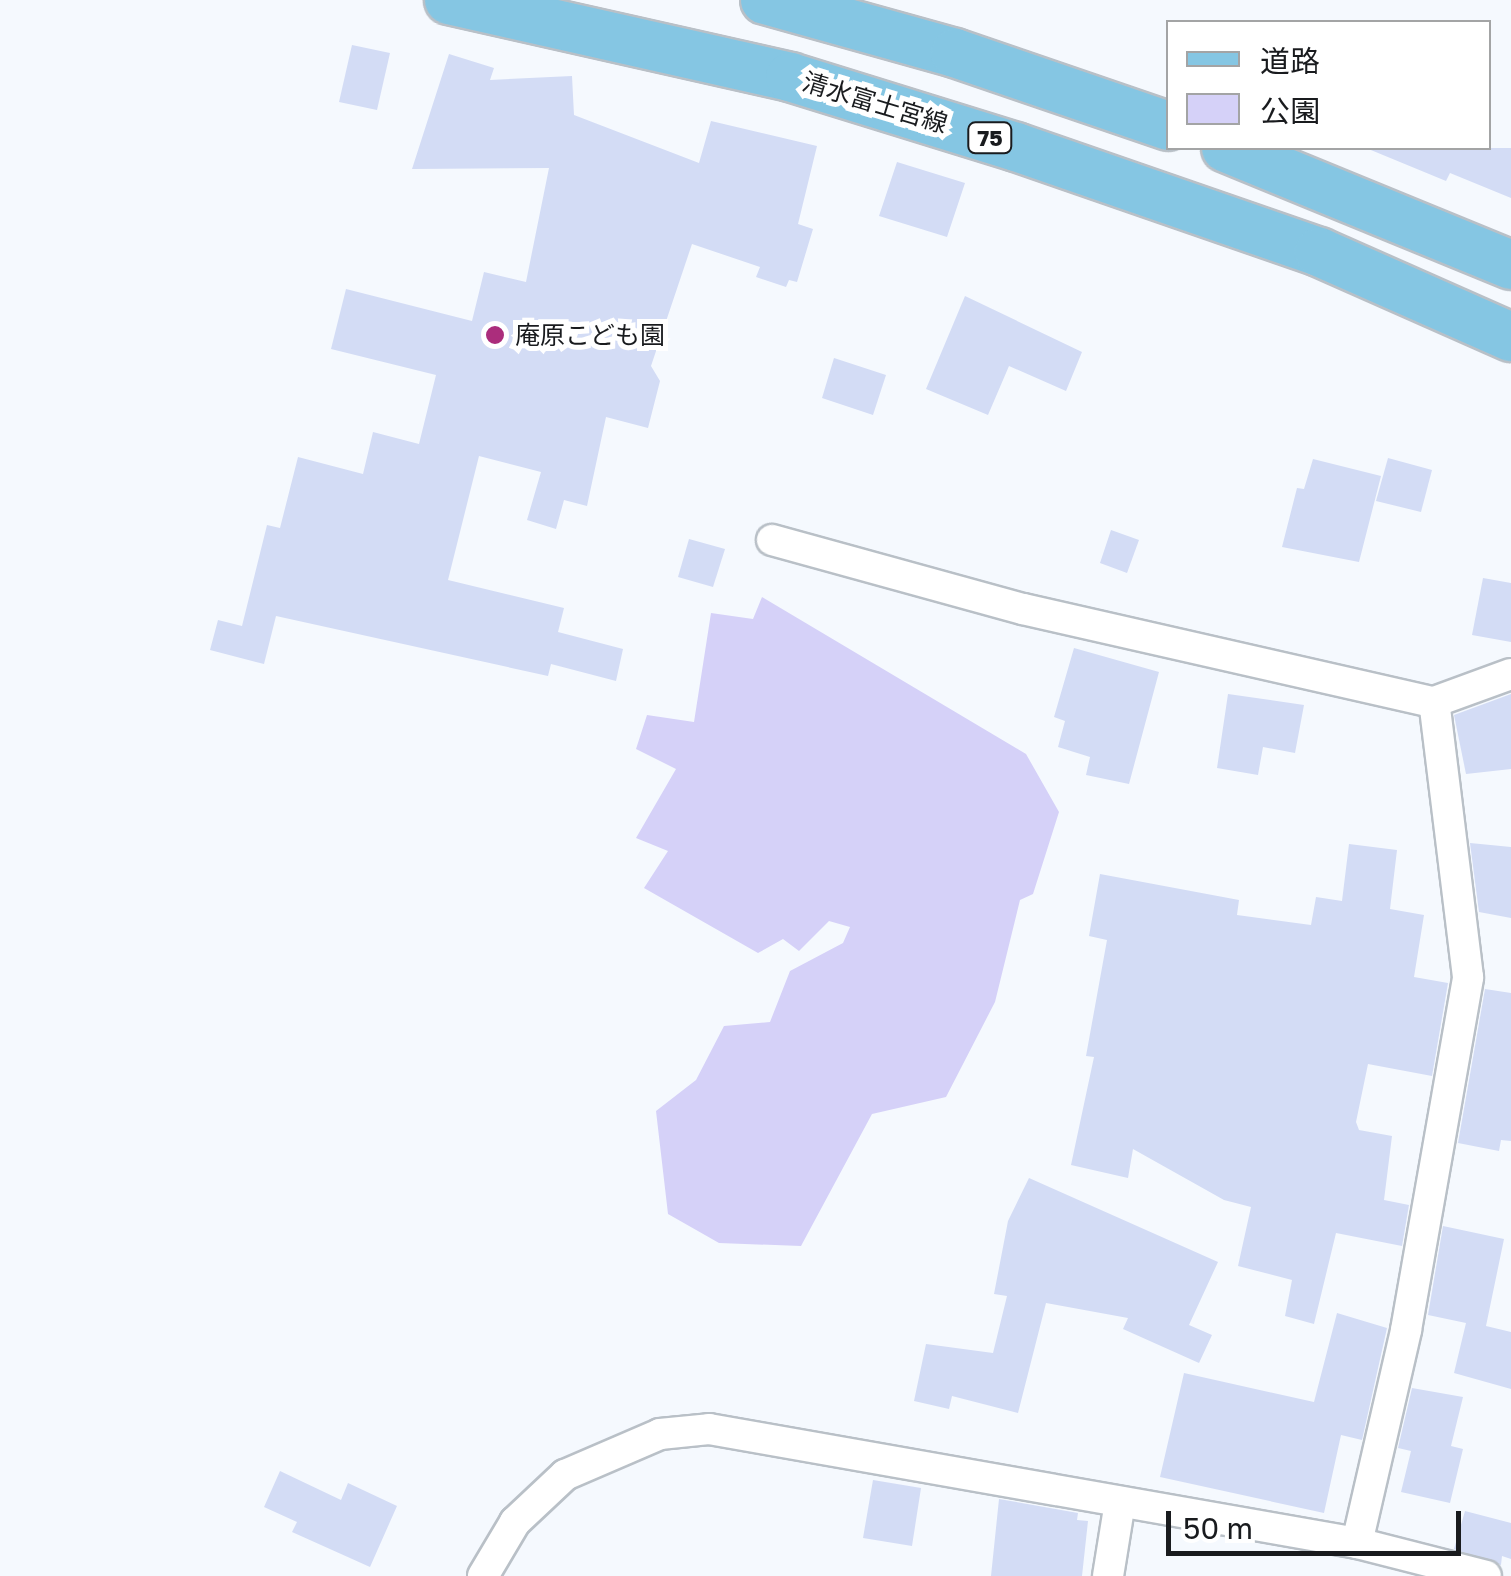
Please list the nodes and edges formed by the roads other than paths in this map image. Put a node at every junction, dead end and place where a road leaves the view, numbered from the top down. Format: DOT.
graph roads {
  1 [pos="449,0"];
  2 [pos="765,0"];
  3 [pos="1166,125"];
  4 [pos="1231,150"];
  5 [pos="1511,265"];
  6 [pos="1511,338"];
  7 [pos="772,540"];
  8 [pos="1511,674"];
  9 [pos="1434,702"];
  10 [pos="1120,1502"];
  11 [pos="1358,1543"];
  12 [pos="483,1576"];
  13 [pos="1108,1576"];
  14 [pos="1486,1576"];
  1 -- 6 [label="main road, 清水富士宮線 / 75"];
  2 -- 3 [label="main road"];
  4 -- 5 [label="main road"];
  7 -- 9 [label="street"];
  8 -- 9 [label="street"];
  9 -- 11 [label="street"];
  10 -- 11 [label="street"];
  10 -- 12 [label="street"];
  10 -- 13 [label="street"];
  11 -- 14 [label="street"];
}
